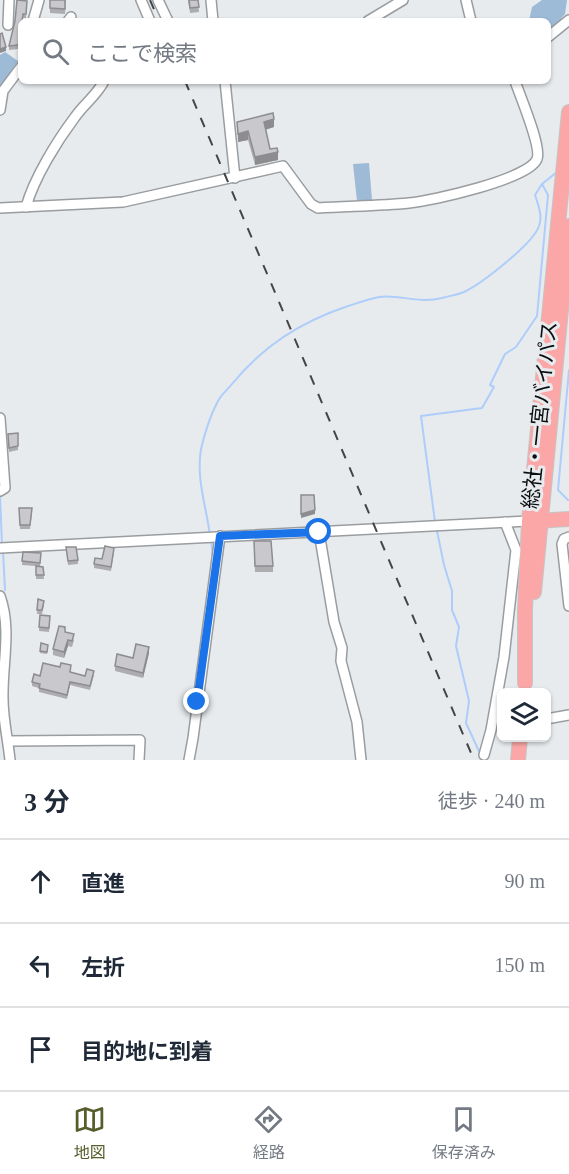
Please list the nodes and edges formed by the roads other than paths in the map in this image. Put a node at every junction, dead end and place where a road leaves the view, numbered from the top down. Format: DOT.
graph roads {
  1 [pos="9,0"];
  2 [pos="39,0"];
  3 [pos="141,0"];
  4 [pos="158,0"];
  5 [pos="211,0"];
  6 [pos="403,0"];
  7 [pos="466,0"];
  8 [pos="34,18"];
  9 [pos="149,18"];
  10 [pos="167,18"];
  11 [pos="211,18"];
  12 [pos="373,18"];
  13 [pos="470,18"];
  14 [pos="569,20"];
  15 [pos="8,25"];
  16 [pos="551,35"];
  17 [pos="18,70"];
  18 [pos="103,84"];
  19 [pos="225,84"];
  20 [pos="516,84"];
  21 [pos="0,111"];
  22 [pos="569,112"];
  23 [pos="235,178"];
  24 [pos="26,207"];
  25 [pos="0,208"];
  26 [pos="569,226"];
  27 [pos="0,418"];
  28 [pos="1,490"];
  29 [pos="569,519"];
  30 [pos="536,521"];
  31 [pos="505,522"];
  32 [pos="319,532"];
  33 [pos="219,536"];
  34 [pos="569,537"];
  35 [pos="2,548"];
  36 [pos="0,596"];
  37 [pos="569,606"];
  38 [pos="2,675"];
  39 [pos="524,688"];
  40 [pos="569,715"];
  41 [pos="551,718"];
  42 [pos="8,741"];
  43 [pos="520,742"];
  44 [pos="484,755"];
  45 [pos="10,760"];
  46 [pos="139,760"];
  47 [pos="189,760"];
  48 [pos="361,760"];
  49 [pos="518,760"];
  1 -- 15 [label="street"];
  2 -- 8 [label="street"];
  3 -- 9 [label="street"];
  4 -- 10 [label="street"];
  5 -- 11 [label="street"];
  6 -- 12 [label="street"];
  7 -- 13 [label="street"];
  14 -- 16 [label="street"];
  17 -- 21 [label="street"];
  18 -- 24 [label="street"];
  19 -- 23 [label="street"];
  20 -- 23 [label="street"];
  22 -- 30 [label="highway, 総社・一宮バイパス"];
  23 -- 24 [label="street"];
  24 -- 25 [label="street"];
  26 -- 30 [label="highway, 総社・一宮バイパス"];
  27 -- 28 [label="street"];
  29 -- 30 [label="highway"];
  30 -- 31 [label="street"];
  30 -- 39 [label="highway, 総社・一宮バイパス"];
  31 -- 32 [label="street"];
  31 -- 44 [label="street"];
  32 -- 33 [label="street"];
  32 -- 48 [label="street"];
  33 -- 35 [label="street"];
  33 -- 47 [label="street"];
  34 -- 37 [label="street"];
  36 -- 38 [label="street"];
  38 -- 42 [label="street"];
  40 -- 41 [label="street"];
  42 -- 45 [label="street"];
  42 -- 46 [label="street"];
  43 -- 49 [label="highway"];
}
